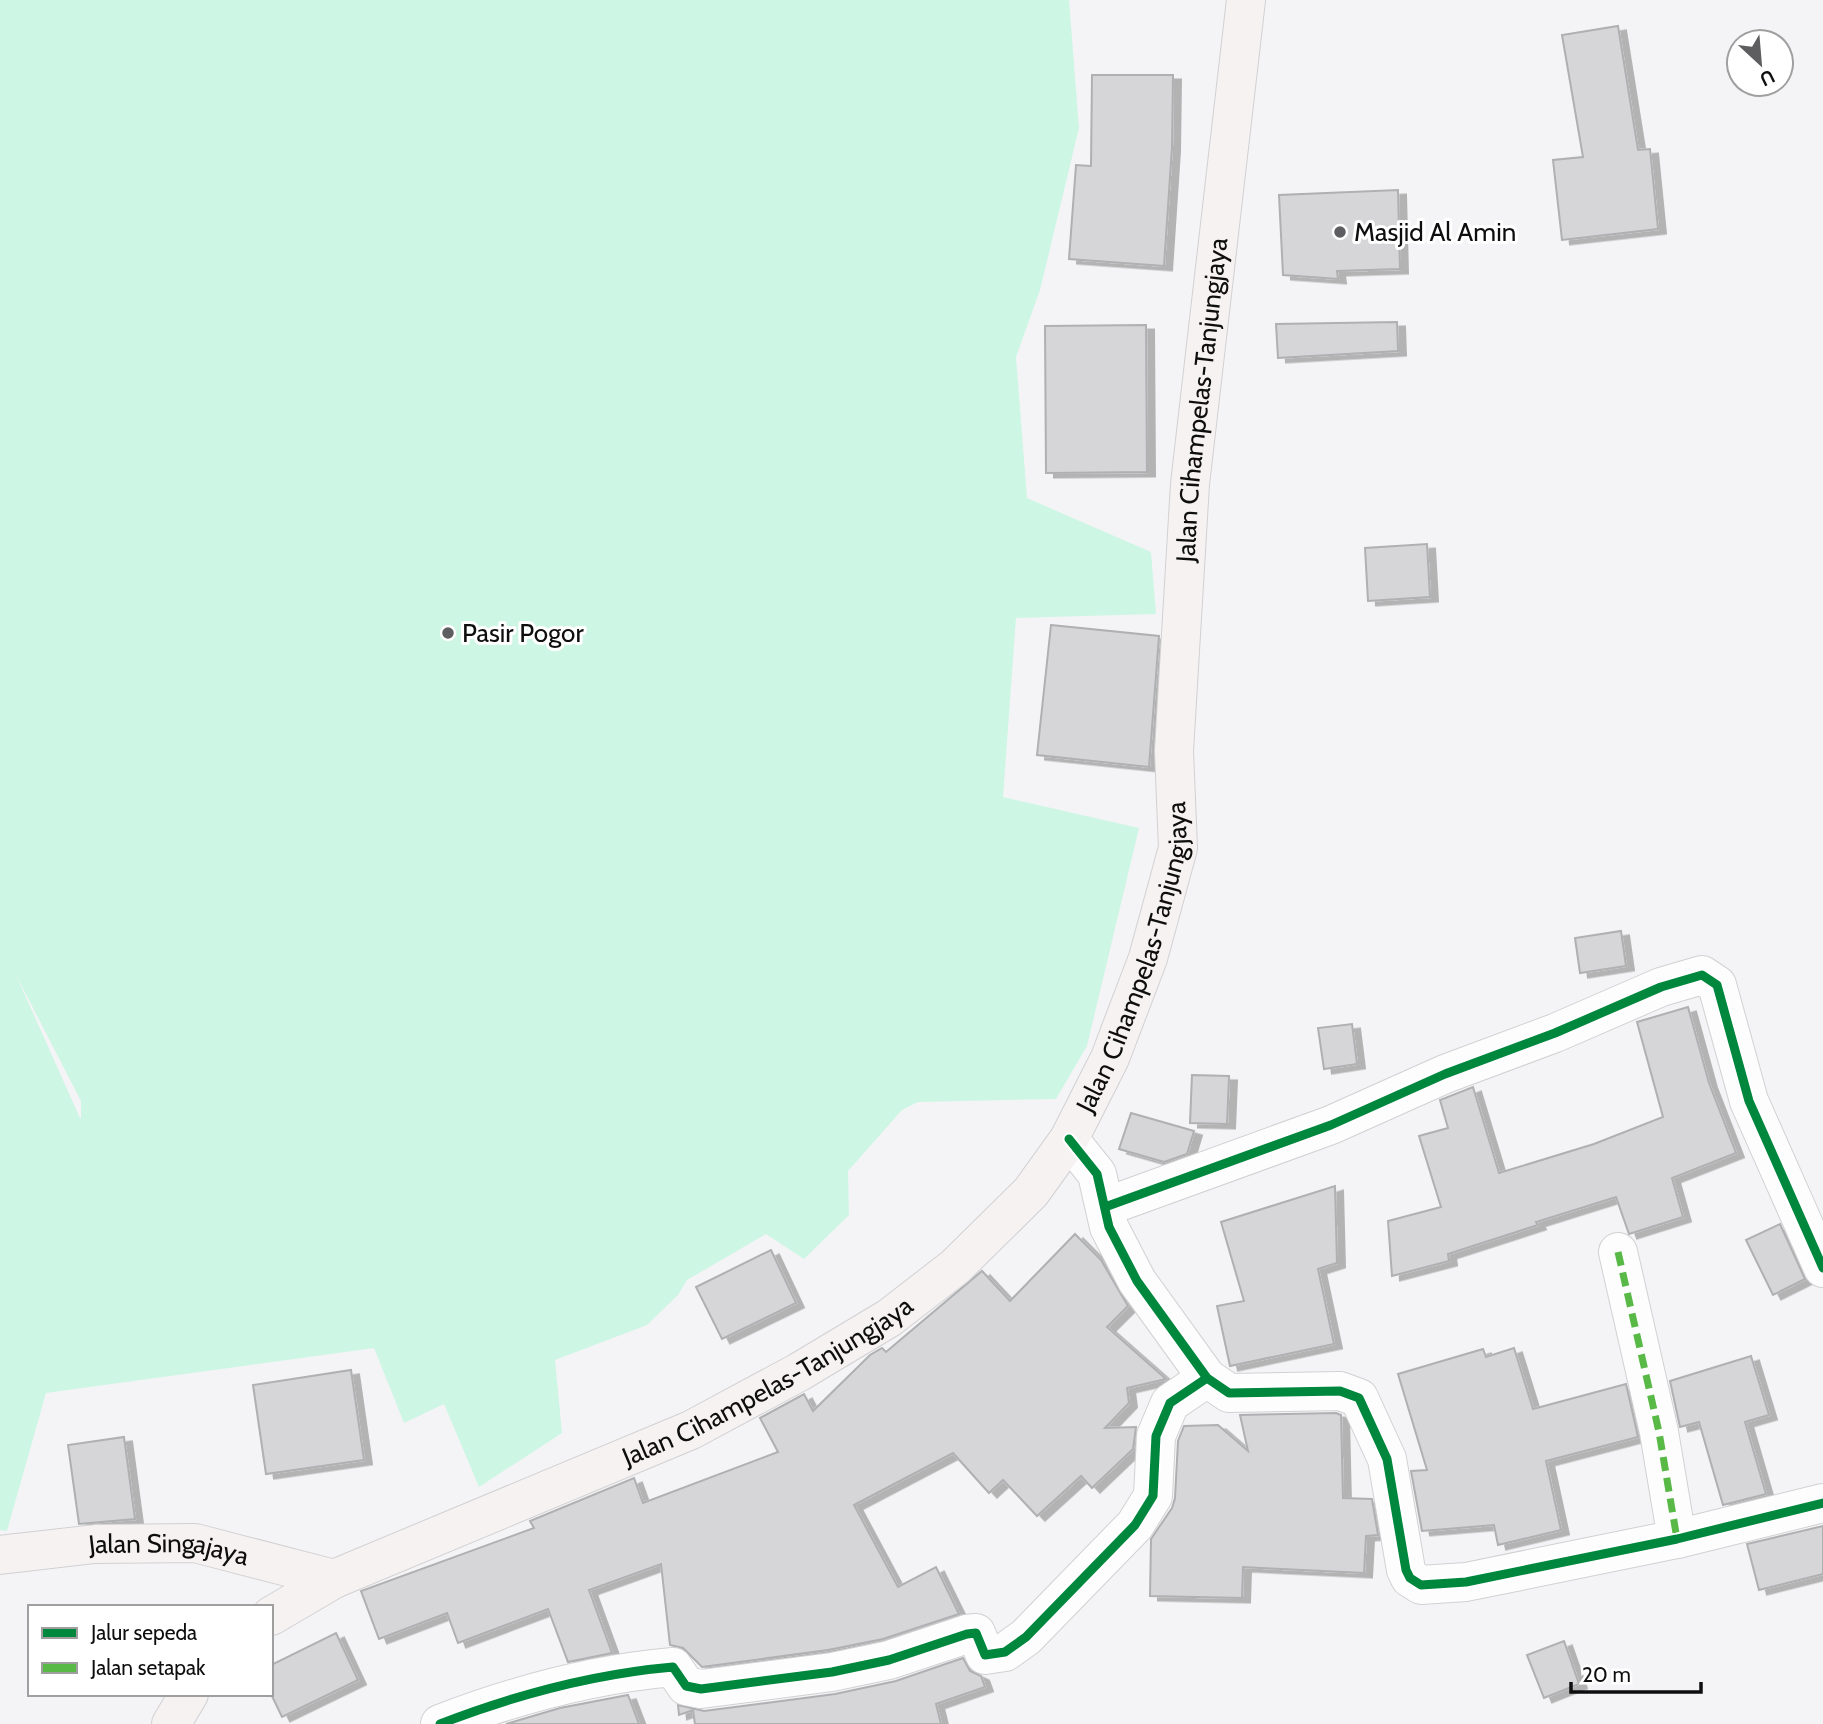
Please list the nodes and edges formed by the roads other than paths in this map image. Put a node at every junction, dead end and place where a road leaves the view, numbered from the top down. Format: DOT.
graph roads {
  1 [pos="1246,0"];
  2 [pos="1069,1139"];
  3 [pos="1105,1207"];
  4 [pos="1618,1252"];
  5 [pos="1823,1268"];
  6 [pos="1207,1378"];
  7 [pos="1823,1503"];
  8 [pos="1677,1539"];
  9 [pos="0,1555"];
  10 [pos="334,1579"];
  11 [pos="273,1615"];
  12 [pos="188,1696"];
  13 [pos="171,1724"];
  14 [pos="440,1724"];
  1 -- 2 [label="main road, Jalan Cihampelas-Tanjungjaya"];
  2 -- 3 [label="street"];
  2 -- 10 [label="main road, Jalan Cihampelas-Tanjungjaya"];
  3 -- 5 [label="street"];
  3 -- 6 [label="street"];
  4 -- 8 [label="street"];
  6 -- 8 [label="street"];
  6 -- 14 [label="street"];
  7 -- 8 [label="street"];
  9 -- 10 [label="main road, Jalan Singajaya"];
  10 -- 11 [label="main road, Jalan Cihampelas-Tanjungjaya"];
  12 -- 13 [label="main road"];
}
